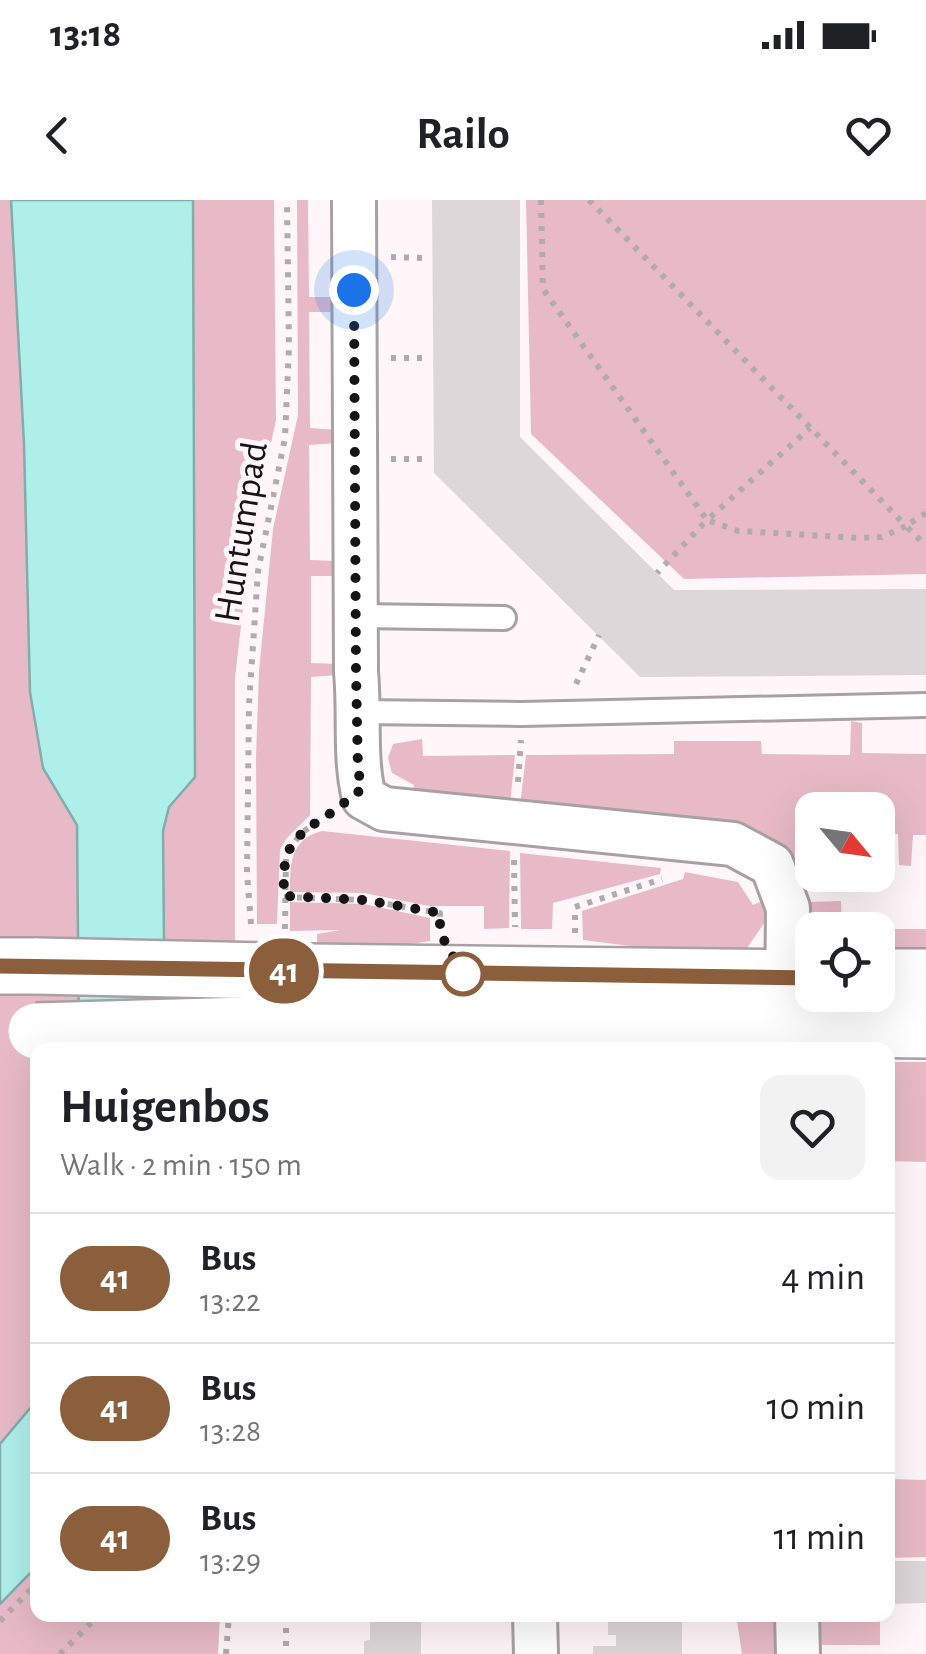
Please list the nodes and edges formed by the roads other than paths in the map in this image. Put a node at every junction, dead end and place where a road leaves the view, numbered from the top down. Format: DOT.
graph roads {
  1 [pos="354,200"];
  2 [pos="356,616"];
  3 [pos="504,618"];
  4 [pos="926,705"];
  5 [pos="359,712"];
  6 [pos="19,966"];
  7 [pos="895,977"];
  8 [pos="926,977"];
  9 [pos="303,980"];
  10 [pos="793,1008"];
  11 [pos="926,1030"];
  12 [pos="18,1031"];
  13 [pos="535,1622"];
  14 [pos="797,1622"];
  15 [pos="536,1654"];
  16 [pos="798,1654"];
  1 -- 2 [label="street"];
  2 -- 3 [label="lane"];
  2 -- 5 [label="street"];
  4 -- 5 [label="lane"];
  5 -- 10 [label="street"];
  6 -- 9 [label="street, bridge"];
  7 -- 8 [label="street"];
  9 -- 10 [label="street"];
  9 -- 12 [label="street, bridge"];
  10 -- 11 [label="street"];
  13 -- 15 [label="street"];
  14 -- 16 [label="street"];
}
